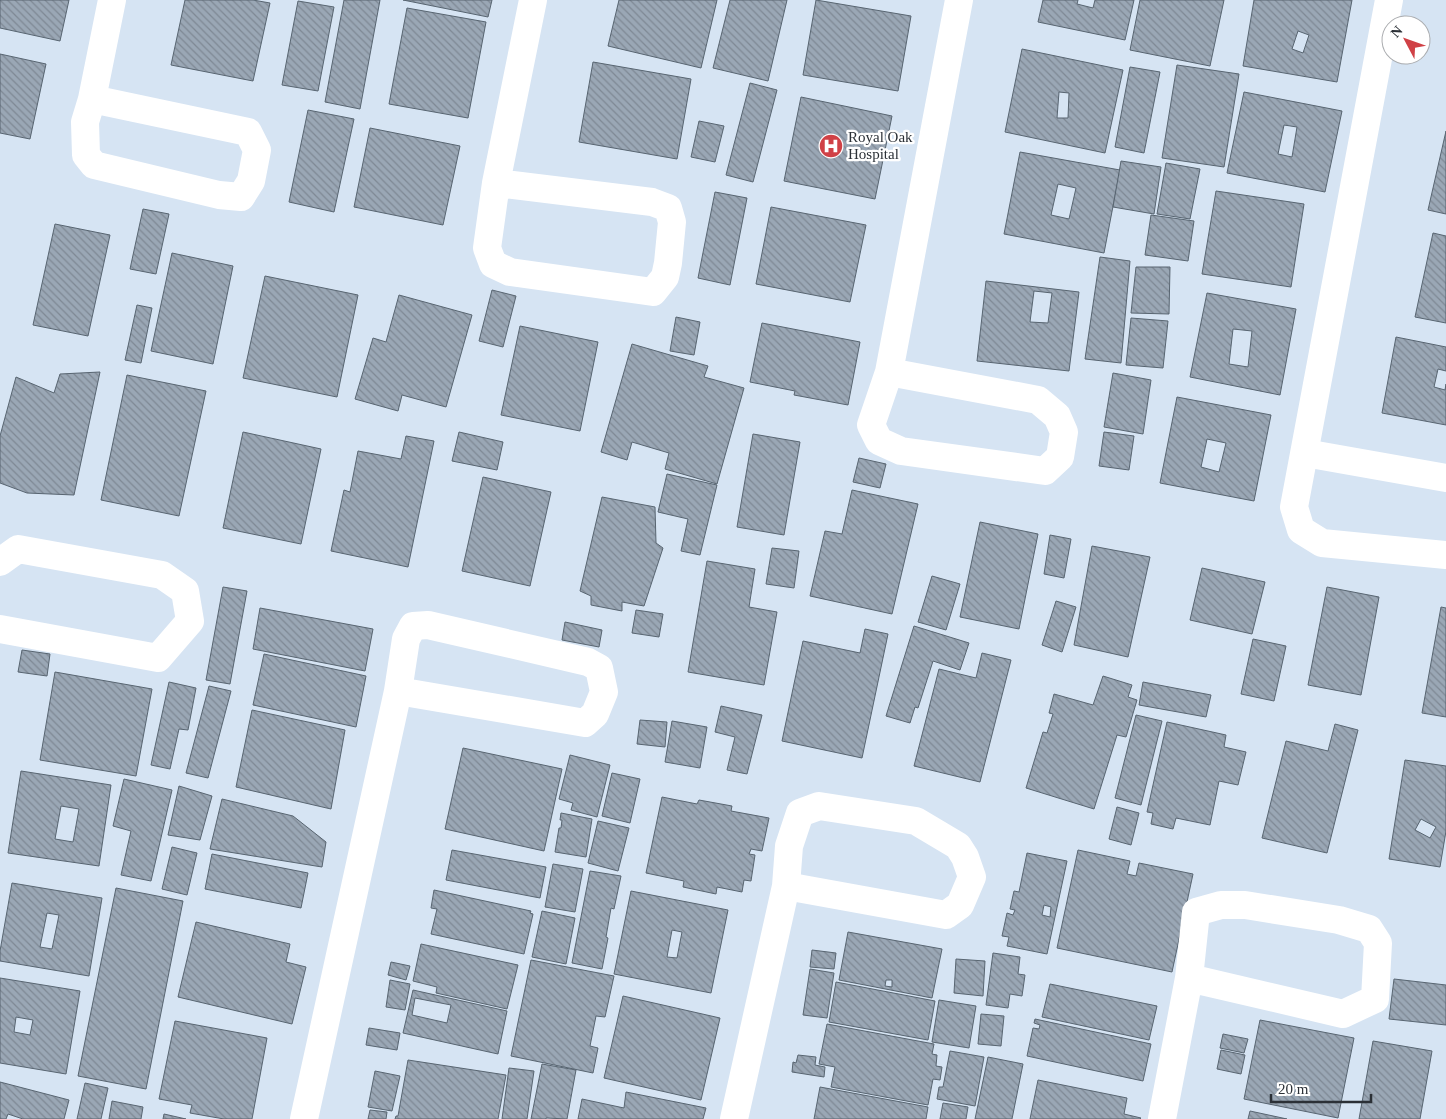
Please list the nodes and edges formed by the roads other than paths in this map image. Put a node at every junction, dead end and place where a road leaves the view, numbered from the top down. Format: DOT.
graph roads {
  1 [pos="112,0"];
  2 [pos="533,0"];
  3 [pos="959,0"];
  4 [pos="1389,0"];
  5 [pos="92,98"];
  6 [pos="496,183"];
  7 [pos="889,372"];
  8 [pos="1305,453"];
  9 [pos="1446,478"];
  10 [pos="1446,554"];
  11 [pos="0,562"];
  12 [pos="0,629"];
  13 [pos="398,691"];
  14 [pos="786,886"];
  15 [pos="1189,978"];
  16 [pos="304,1119"];
  17 [pos="734,1119"];
  18 [pos="1162,1119"];
  1 -- 5 [label="street"];
  2 -- 6 [label="street"];
  3 -- 7 [label="street"];
  4 -- 8 [label="street"];
  5 -- 5 [label="street"];
  6 -- 6 [label="street"];
  7 -- 7 [label="street"];
  8 -- 9 [label="street"];
  8 -- 10 [label="street"];
  11 -- 12 [label="street"];
  13 -- 13 [label="street"];
  13 -- 16 [label="street"];
  14 -- 14 [label="street"];
  14 -- 17 [label="street"];
  15 -- 15 [label="street"];
  15 -- 18 [label="street"];
}
